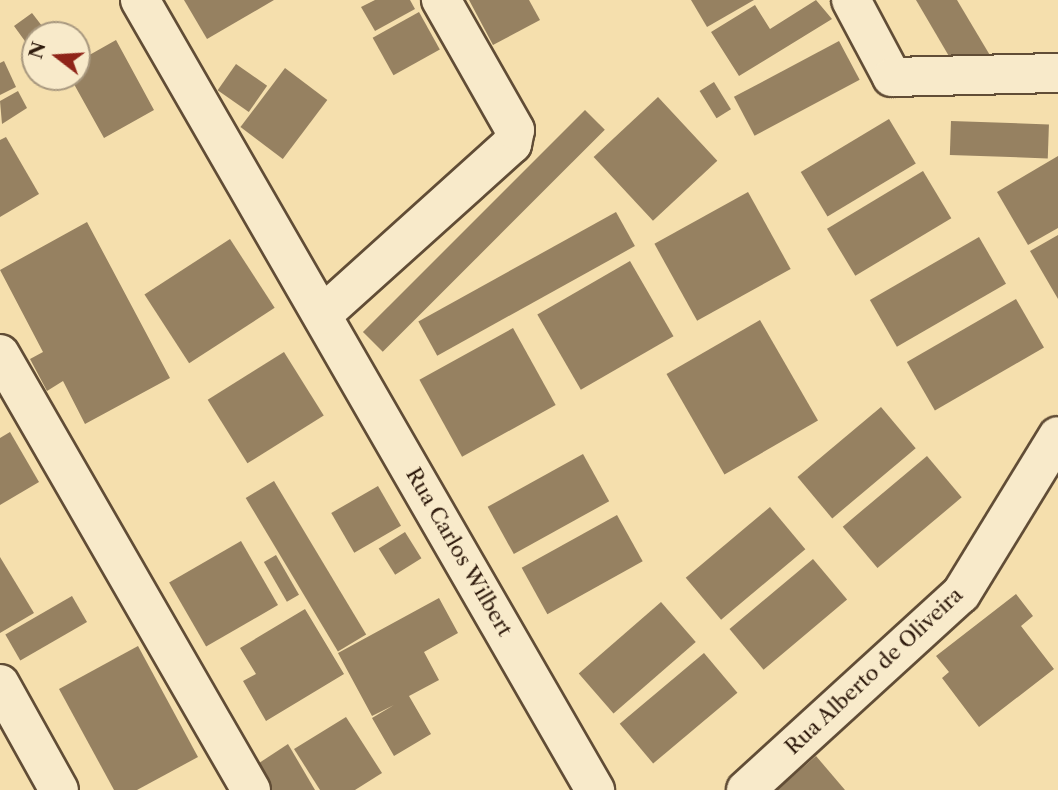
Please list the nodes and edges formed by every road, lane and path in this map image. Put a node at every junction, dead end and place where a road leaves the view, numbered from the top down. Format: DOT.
graph roads {
  1 [pos="140,0"];
  2 [pos="441,0"];
  3 [pos="852,0"];
  4 [pos="1058,74"];
  5 [pos="322,315"];
  6 [pos="0,354"];
  7 [pos="1058,436"];
  8 [pos="0,684"];
  9 [pos="59,790"];
  10 [pos="251,790"];
  11 [pos="595,790"];
  12 [pos="746,790"];
  1 -- 5 [label="street, Rua Carlos Wilbert"];
  2 -- 5 [label="street"];
  3 -- 4 [label="street"];
  5 -- 11 [label="street, Rua Carlos Wilbert"];
  6 -- 10 [label="street"];
  7 -- 12 [label="street, Rua Alberto de Oliveira"];
  8 -- 9 [label="street"];
}
